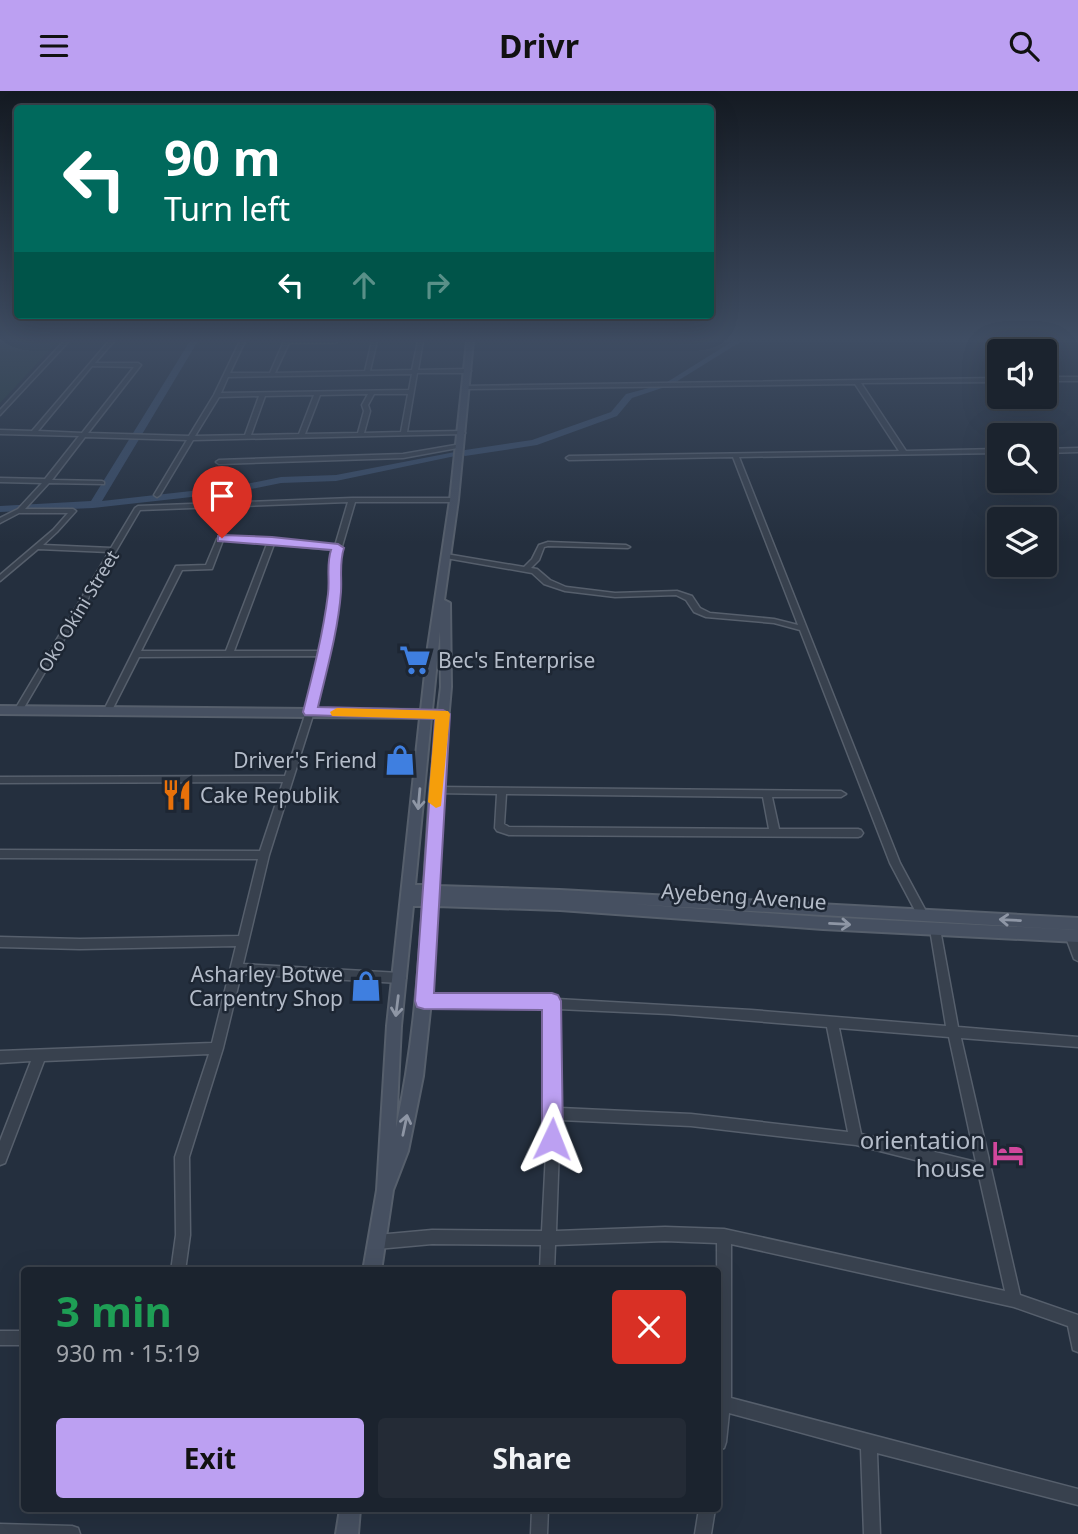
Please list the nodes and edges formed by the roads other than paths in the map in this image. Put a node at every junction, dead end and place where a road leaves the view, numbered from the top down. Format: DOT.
graph roads {
  1 [pos="55,408"];
  2 [pos="105,408"];
  3 [pos="208,408"];
  4 [pos="258,408"];
  5 [pos="312,408"];
  6 [pos="366,408"];
  7 [pos="408,408"];
  8 [pos="464,408"];
  9 [pos="874,408"];
  10 [pos="0,432"];
  11 [pos="462,433"];
  12 [pos="33,434"];
  13 [pos="404,434"];
  14 [pos="361,435"];
  15 [pos="301,436"];
  16 [pos="83,437"];
  17 [pos="247,437"];
  18 [pos="192,438"];
  19 [pos="461,446"];
  20 [pos="1057,450"];
  21 [pos="1078,450"];
  22 [pos="987,451"];
  23 [pos="904,453"];
  24 [pos="736,457"];
  25 [pos="569,458"];
  26 [pos="219,462"];
  27 [pos="0,480"];
  28 [pos="46,484"];
  29 [pos="102,484"];
  30 [pos="156,495"];
  31 [pos="352,500"];
  32 [pos="454,500"];
  33 [pos="21,508"];
  34 [pos="0,521"];
  35 [pos="272,540"];
  36 [pos="37,547"];
  37 [pos="626,547"];
  38 [pos="338,548"];
  39 [pos="114,550"];
  40 [pos="446,556"];
  41 [pos="526,569"];
  42 [pos="0,579"];
  43 [pos="443,586"];
  44 [pos="801,628"];
  45 [pos="230,652"];
  46 [pos="325,653"];
  47 [pos="137,654"];
  48 [pos="0,710"];
  49 [pos="18,711"];
  50 [pos="107,712"];
  51 [pos="310,712"];
  52 [pos="428,714"];
  53 [pos="443,714"];
  54 [pos="289,779"];
  55 [pos="0,780"];
  56 [pos="436,790"];
  57 [pos="502,791"];
  58 [pos="766,793"];
  59 [pos="841,794"];
  60 [pos="775,833"];
  61 [pos="858,833"];
  62 [pos="0,854"];
  63 [pos="264,855"];
  64 [pos="433,865"];
  65 [pos="409,895"];
  66 [pos="430,895"];
  67 [pos="463,896"];
  68 [pos="923,915"];
  69 [pos="429,922"];
  70 [pos="935,929"];
  71 [pos="1075,932"];
  72 [pos="243,941"];
  73 [pos="0,942"];
  74 [pos="1078,956"];
  75 [pos="238,969"];
  76 [pos="400,978"];
  77 [pos="424,1001"];
  78 [pos="552,1001"];
  79 [pos="832,1023"];
  80 [pos="953,1030"];
  81 [pos="1078,1042"];
  82 [pos="217,1048"];
  83 [pos="0,1057"];
  84 [pos="39,1057"];
  85 [pos="554,1114"];
  86 [pos="856,1139"];
  87 [pos="0,1158"];
  88 [pos="985,1171"];
  89 [pos="384,1189"];
  90 [pos="724,1236"];
  91 [pos="548,1238"];
  92 [pos="377,1242"];
  93 [pos="179,1267"];
  94 [pos="373,1267"];
  95 [pos="547,1267"];
  96 [pos="1014,1300"];
  97 [pos="1077,1322"];
  98 [pos="0,1338"];
  99 [pos="21,1338"];
  100 [pos="1078,1345"];
  101 [pos="721,1361"];
  102 [pos="721,1403"];
  103 [pos="869,1443"];
  104 [pos="1078,1497"];
  105 [pos="350,1512"];
  106 [pos="540,1512"];
  107 [pos="707,1512"];
  108 [pos="0,1532"];
  109 [pos="72,1534"];
  110 [pos="347,1534"];
  111 [pos="539,1534"];
  112 [pos="704,1534"];
  113 [pos="872,1534"];
  1 -- 12 [label="street"];
  2 -- 16 [label="street"];
  3 -- 18 [label="street"];
  4 -- 17 [label="street"];
  5 -- 15 [label="street"];
  6 -- 14 [label="street"];
  7 -- 13 [label="street"];
  8 -- 11 [label="main road"];
  9 -- 23 [label="street"];
  10 -- 12 [label="street"];
  11 -- 13 [label="street"];
  11 -- 19 [label="main road"];
  12 -- 16 [label="street"];
  13 -- 14 [label="street"];
  14 -- 15 [label="street"];
  15 -- 17 [label="street"];
  16 -- 18 [label="street"];
  16 -- 28 [label="street"];
  17 -- 18 [label="street"];
  18 -- 30 [label="street"];
  19 -- 26 [label="street"];
  19 -- 32 [label="main road"];
  20 -- 21 [label="street"];
  22 -- 23 [label="street"];
  23 -- 24 [label="street"];
  24 -- 25 [label="street"];
  24 -- 44 [label="street"];
  27 -- 28 [label="street"];
  28 -- 29 [label="street"];
  28 -- 33 [label="street"];
  31 -- 32 [label="street"];
  31 -- 38 [label="street"];
  31 -- 39 [label="street, Oko Okini Street"];
  32 -- 40 [label="main road"];
  33 -- 34 [label="street"];
  33 -- 36 [label="street"];
  35 -- 38 [label="street"];
  35 -- 45 [label="street"];
  35 -- 47 [label="street"];
  36 -- 39 [label="street"];
  36 -- 42 [label="street"];
  37 -- 41 [label="street"];
  38 -- 46 [label="street"];
  39 -- 49 [label="street, Oko Okini Street"];
  40 -- 41 [label="street"];
  40 -- 43 [label="main road"];
  41 -- 44 [label="street"];
  43 -- 52 [label="main road"];
  43 -- 53 [label="main road"];
  44 -- 68 [label="street"];
  45 -- 46 [label="street"];
  45 -- 47 [label="street"];
  46 -- 51 [label="street"];
  47 -- 50 [label="street"];
  48 -- 49 [label="main road"];
  49 -- 50 [label="main road"];
  50 -- 51 [label="main road"];
  51 -- 52 [label="main road"];
  51 -- 54 [label="street"];
  52 -- 53 [label="main road"];
  52 -- 65 [label="main road, one-way"];
  53 -- 56 [label="main road"];
  54 -- 55 [label="street"];
  54 -- 63 [label="street"];
  56 -- 57 [label="street"];
  56 -- 64 [label="main road"];
  57 -- 58 [label="street"];
  57 -- 60 [label="street"];
  58 -- 59 [label="street"];
  58 -- 60 [label="street"];
  60 -- 61 [label="street"];
  62 -- 63 [label="street"];
  63 -- 72 [label="street"];
  64 -- 66 [label="main road"];
  64 -- 67 [label="main road"];
  65 -- 66 [label="main road, Ayebeng Avenue"];
  65 -- 76 [label="main road"];
  66 -- 67 [label="main road, Ayebeng Avenue"];
  66 -- 69 [label="main road"];
  67 -- 68 [label="main road, Ayebeng Avenue"];
  67 -- 69 [label="main road"];
  67 -- 70 [label="main road, Ayebeng Avenue, one-way"];
  71 -- 68 [label="main road, Ayebeng Avenue, one-way"];
  69 -- 77 [label="main road"];
  70 -- 71 [label="main road, Ayebeng Avenue"];
  70 -- 80 [label="street"];
  71 -- 74 [label="street"];
  72 -- 73 [label="street"];
  72 -- 75 [label="street"];
  75 -- 76 [label="street"];
  75 -- 82 [label="street"];
  76 -- 89 [label="main road, one-way"];
  77 -- 78 [label="street"];
  89 -- 77 [label="main road, one-way"];
  78 -- 79 [label="street"];
  78 -- 85 [label="street"];
  79 -- 80 [label="street"];
  79 -- 86 [label="street"];
  80 -- 81 [label="street"];
  80 -- 88 [label="street"];
  82 -- 84 [label="street"];
  82 -- 93 [label="street"];
  83 -- 84 [label="street"];
  84 -- 87 [label="street"];
  85 -- 86 [label="street"];
  85 -- 91 [label="street"];
  86 -- 88 [label="street"];
  88 -- 96 [label="street"];
  89 -- 92 [label="main road"];
  90 -- 91 [label="street"];
  90 -- 96 [label="street"];
  90 -- 101 [label="street"];
  91 -- 92 [label="street"];
  91 -- 95 [label="street"];
  92 -- 94 [label="main road"];
  96 -- 97 [label="street"];
  97 -- 100 [label="street"];
  98 -- 99 [label="street"];
  102 -- 103 [label="street"];
  103 -- 104 [label="street"];
  103 -- 113 [label="street"];
  105 -- 110 [label="main road"];
  106 -- 111 [label="street"];
  107 -- 112 [label="street"];
  108 -- 109 [label="street"];
}
